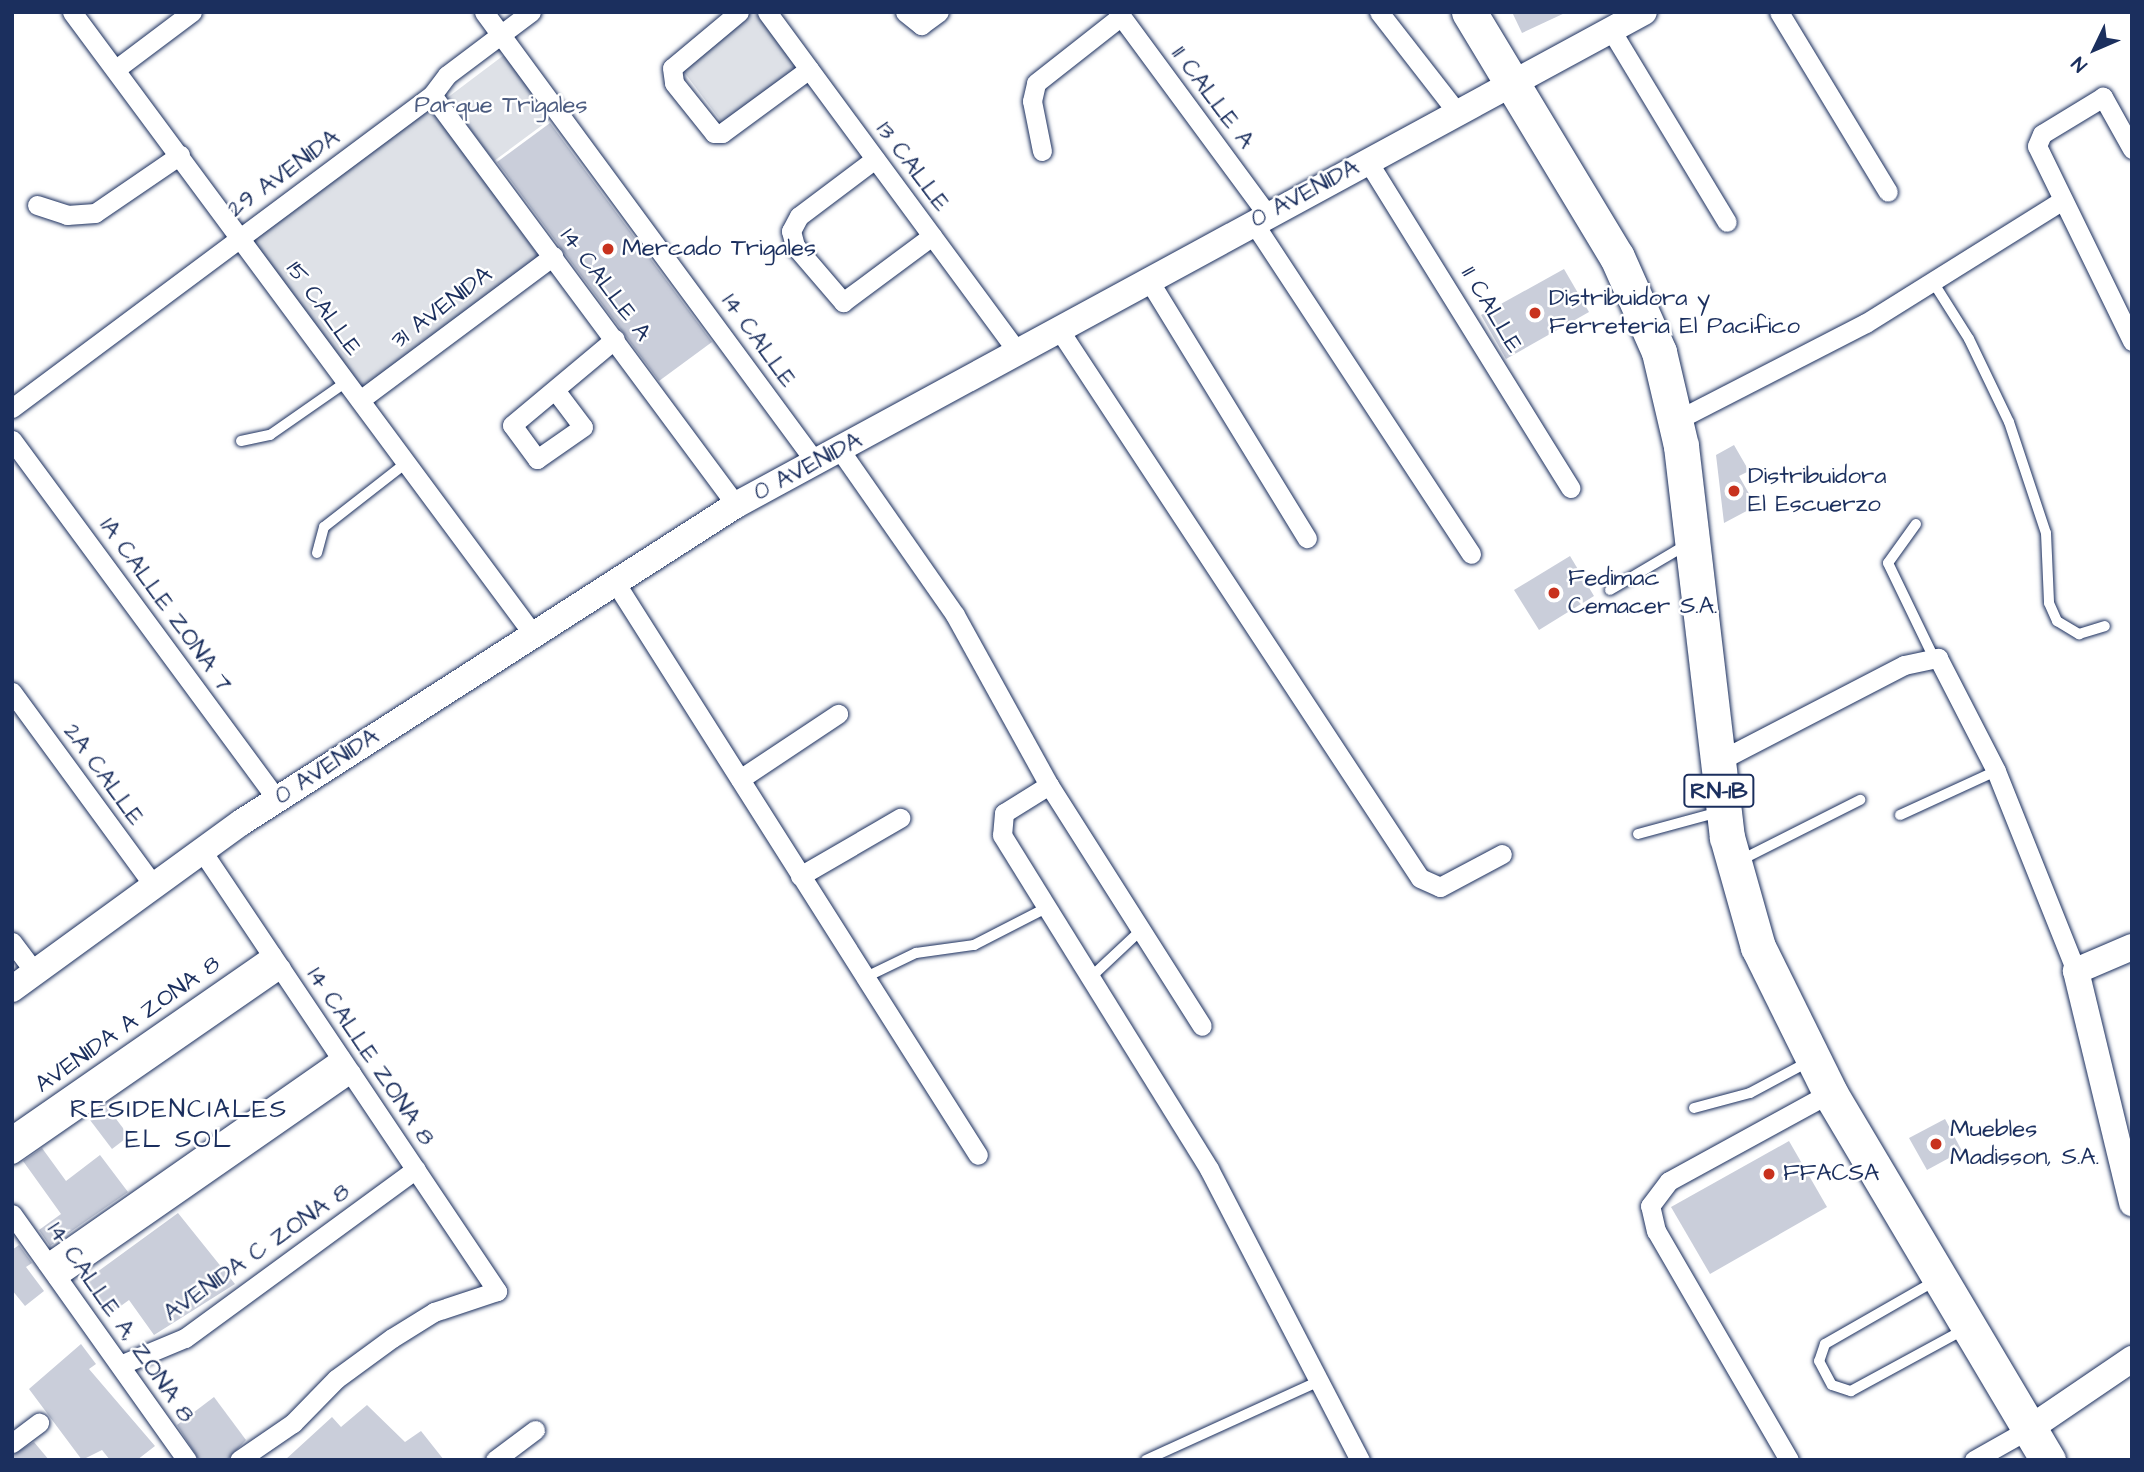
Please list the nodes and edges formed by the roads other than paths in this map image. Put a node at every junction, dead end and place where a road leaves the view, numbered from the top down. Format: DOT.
graph roads {
  1 [pos="72,12"];
  2 [pos="192,12"];
  3 [pos="484,12"];
  4 [pos="531,12"];
  5 [pos="739,12"];
  6 [pos="767,12"];
  7 [pos="939,12"];
  8 [pos="1379,12"];
  9 [pos="1469,12"];
  10 [pos="1644,12"];
  11 [pos="1779,12"];
  12 [pos="1119,14"];
  13 [pos="913,18"];
  14 [pos="1611,30"];
  15 [pos="500,35"];
  16 [pos="116,69"];
  17 [pos="809,69"];
  18 [pos="1512,83"];
  19 [pos="432,95"];
  20 [pos="1456,111"];
  21 [pos="2132,149"];
  22 [pos="1042,151"];
  23 [pos="180,155"];
  24 [pos="875,159"];
  25 [pos="1367,160"];
  26 [pos="1888,192"];
  27 [pos="2063,200"];
  28 [pos="37,205"];
  29 [pos="1260,218"];
  30 [pos="1727,222"];
  31 [pos="932,236"];
  32 [pos="240,237"];
  33 [pos="553,256"];
  34 [pos="1148,279"];
  35 [pos="1933,282"];
  36 [pos="1058,328"];
  37 [pos="615,339"];
  38 [pos="2132,341"];
  39 [pos="1017,351"];
  40 [pos="346,382"];
  41 [pos="555,390"];
  42 [pos="360,400"];
  43 [pos="12,408"];
  44 [pos="1677,420"];
  45 [pos="12,440"];
  46 [pos="241,441"];
  47 [pos="840,450"];
  48 [pos="406,463"];
  49 [pos="816,463"];
  50 [pos="1570,488"];
  51 [pos="736,505"];
  52 [pos="1916,524"];
  53 [pos="1307,538"];
  54 [pos="1693,541"];
  55 [pos="317,553"];
  56 [pos="1471,554"];
  57 [pos="615,582"];
  58 [pos="1610,590"];
  59 [pos="2105,626"];
  60 [pos="533,635"];
  61 [pos="1934,656"];
  62 [pos="12,692"];
  63 [pos="838,714"];
  64 [pos="1715,762"];
  65 [pos="1996,771"];
  66 [pos="740,779"];
  67 [pos="1049,785"];
  68 [pos="277,800"];
  69 [pos="1860,800"];
  70 [pos="1723,810"];
  71 [pos="1900,815"];
  72 [pos="900,818"];
  73 [pos="1638,834"];
  74 [pos="202,851"];
  75 [pos="1502,854"];
  76 [pos="1733,865"];
  77 [pos="800,876"];
  78 [pos="155,886"];
  79 [pos="1046,908"];
  80 [pos="1139,932"];
  81 [pos="12,942"];
  82 [pos="2132,947"];
  83 [pos="276,962"];
  84 [pos="2076,971"];
  85 [pos="35,972"];
  86 [pos="864,978"];
  87 [pos="1090,978"];
  88 [pos="12,989"];
  89 [pos="1202,1026"];
  90 [pos="1812,1060"];
  91 [pos="346,1066"];
  92 [pos="1830,1093"];
  93 [pos="1694,1108"];
  94 [pos="12,1135"];
  95 [pos="12,1154"];
  96 [pos="978,1155"];
  97 [pos="416,1170"];
  98 [pos="2132,1203"];
  99 [pos="12,1214"];
  100 [pos="52,1270"];
  101 [pos="1939,1279"];
  102 [pos="1968,1327"];
  103 [pos="2132,1359"];
  104 [pos="120,1365"];
  105 [pos="1320,1381"];
  106 [pos="39,1423"];
  107 [pos="2029,1429"];
  108 [pos="534,1430"];
  109 [pos="12,1443"];
  110 [pos="187,1460"];
  111 [pos="240,1460"];
  112 [pos="495,1460"];
  113 [pos="1146,1460"];
  114 [pos="1360,1460"];
  115 [pos="1789,1460"];
  116 [pos="1974,1460"];
  117 [pos="2048,1460"];
  1 -- 16 [label="street, 15 CALLE"];
  2 -- 16 [label="street"];
  3 -- 15 [label="street, 14 CALLE"];
  4 -- 15 [label="street, 29 AVENIDA"];
  5 -- 17 [label="street"];
  6 -- 17 [label="street, 13 CALLE"];
  7 -- 13 [label="street"];
  8 -- 20 [label="street"];
  9 -- 18 [label="highway, RN-1B"];
  10 -- 14 [label="street, 0 AVENIDA"];
  11 -- 26 [label="street"];
  12 -- 22 [label="street"];
  12 -- 29 [label="street, 11 CALLE A"];
  14 -- 18 [label="street, 0 AVENIDA"];
  14 -- 30 [label="street"];
  15 -- 19 [label="street, 29 AVENIDA"];
  15 -- 49 [label="street, 14 CALLE"];
  16 -- 23 [label="street, 15 CALLE"];
  17 -- 24 [label="street, 13 CALLE"];
  18 -- 20 [label="street, 0 AVENIDA"];
  18 -- 44 [label="highway, RN-1B"];
  19 -- 32 [label="street, 29 AVENIDA"];
  19 -- 33 [label="street, 14 CALLE A"];
  20 -- 25 [label="street, 0 AVENIDA"];
  21 -- 27 [label="street"];
  23 -- 28 [label="street"];
  23 -- 32 [label="street, 15 CALLE"];
  24 -- 31 [label="street, 13 CALLE"];
  24 -- 31 [label="street"];
  25 -- 29 [label="street, 0 AVENIDA"];
  25 -- 50 [label="street, 11 CALLE"];
  27 -- 35 [label="street"];
  27 -- 38 [label="street"];
  29 -- 34 [label="street, 0 AVENIDA"];
  29 -- 56 [label="street, 11 CALLE A"];
  31 -- 39 [label="street, 13 CALLE"];
  32 -- 40 [label="street, 15 CALLE"];
  32 -- 43 [label="street, 29 AVENIDA"];
  33 -- 37 [label="street, 14 CALLE A"];
  33 -- 42 [label="street, 31 AVENIDA"];
  34 -- 36 [label="street, 0 AVENIDA"];
  34 -- 53 [label="street"];
  35 -- 44 [label="street"];
  35 -- 59 [label="lane"];
  36 -- 39 [label="street, 0 AVENIDA"];
  36 -- 75 [label="street"];
  37 -- 41 [label="street"];
  37 -- 51 [label="street, 14 CALLE A"];
  39 -- 47 [label="street, 0 AVENIDA"];
  40 -- 42 [label="street, 15 CALLE"];
  40 -- 46 [label="lane"];
  41 -- 41 [label="street"];
  42 -- 48 [label="street, 15 CALLE"];
  44 -- 54 [label="highway, RN-1B"];
  45 -- 68 [label="street, 1A CALLE ZONA 7"];
  47 -- 49 [label="street, 0 AVENIDA"];
  47 -- 67 [label="street"];
  48 -- 55 [label="lane"];
  48 -- 60 [label="street, 15 CALLE"];
  49 -- 51 [label="street, 0 AVENIDA"];
  51 -- 57 [label="street, 0 AVENIDA"];
  52 -- 61 [label="lane"];
  54 -- 58 [label="lane"];
  54 -- 64 [label="highway, RN-1B"];
  57 -- 60 [label="street, 0 AVENIDA"];
  57 -- 66 [label="street"];
  60 -- 68 [label="street, 0 AVENIDA"];
  61 -- 64 [label="street"];
  61 -- 65 [label="street"];
  62 -- 78 [label="street, 2A CALLE"];
  63 -- 66 [label="street"];
  64 -- 70 [label="highway, RN-1B"];
  65 -- 71 [label="lane"];
  65 -- 84 [label="street"];
  66 -- 77 [label="street"];
  67 -- 79 [label="street"];
  67 -- 80 [label="street"];
  68 -- 74 [label="street, 0 AVENIDA"];
  69 -- 76 [label="lane"];
  70 -- 73 [label="lane"];
  70 -- 76 [label="highway, RN-1B"];
  72 -- 77 [label="street"];
  74 -- 78 [label="street, 0 AVENIDA"];
  74 -- 83 [label="street, 14 CALLE ZONA 8"];
  76 -- 90 [label="highway, RN-1B"];
  77 -- 86 [label="street"];
  78 -- 85 [label="street, 0 AVENIDA"];
  79 -- 86 [label="lane"];
  79 -- 87 [label="street"];
  80 -- 87 [label="lane"];
  80 -- 89 [label="street"];
  81 -- 85 [label="street"];
  82 -- 84 [label="street"];
  83 -- 91 [label="street, 14 CALLE ZONA 8"];
  83 -- 94 [label="street, AVENIDA A ZONA 8"];
  83 -- 95 [label="street, AVENIDA A ZONA 8"];
  84 -- 98 [label="street"];
  85 -- 88 [label="street, 0 AVENIDA"];
  86 -- 96 [label="street"];
  87 -- 105 [label="street"];
  90 -- 92 [label="highway, RN-1B"];
  90 -- 93 [label="lane"];
  91 -- 97 [label="street, 14 CALLE ZONA 8"];
  91 -- 100 [label="street"];
  92 -- 101 [label="highway, RN-1B"];
  92 -- 115 [label="street"];
  97 -- 104 [label="street, AVENIDA C ZONA 8"];
  97 -- 111 [label="street, 14 CALLE ZONA 8"];
  99 -- 100 [label="street, 14 CALLE A, ZONA 8"];
  100 -- 104 [label="street, 14 CALLE A, ZONA 8"];
  101 -- 102 [label="highway, RN-1B"];
  101 -- 102 [label="lane"];
  102 -- 107 [label="highway, RN-1B"];
  103 -- 107 [label="street"];
  104 -- 110 [label="street, 14 CALLE A, ZONA 8"];
  105 -- 113 [label="lane"];
  105 -- 114 [label="street"];
  106 -- 109 [label="street"];
  107 -- 116 [label="street"];
  107 -- 117 [label="highway, RN-1B"];
  108 -- 112 [label="street"];
}
